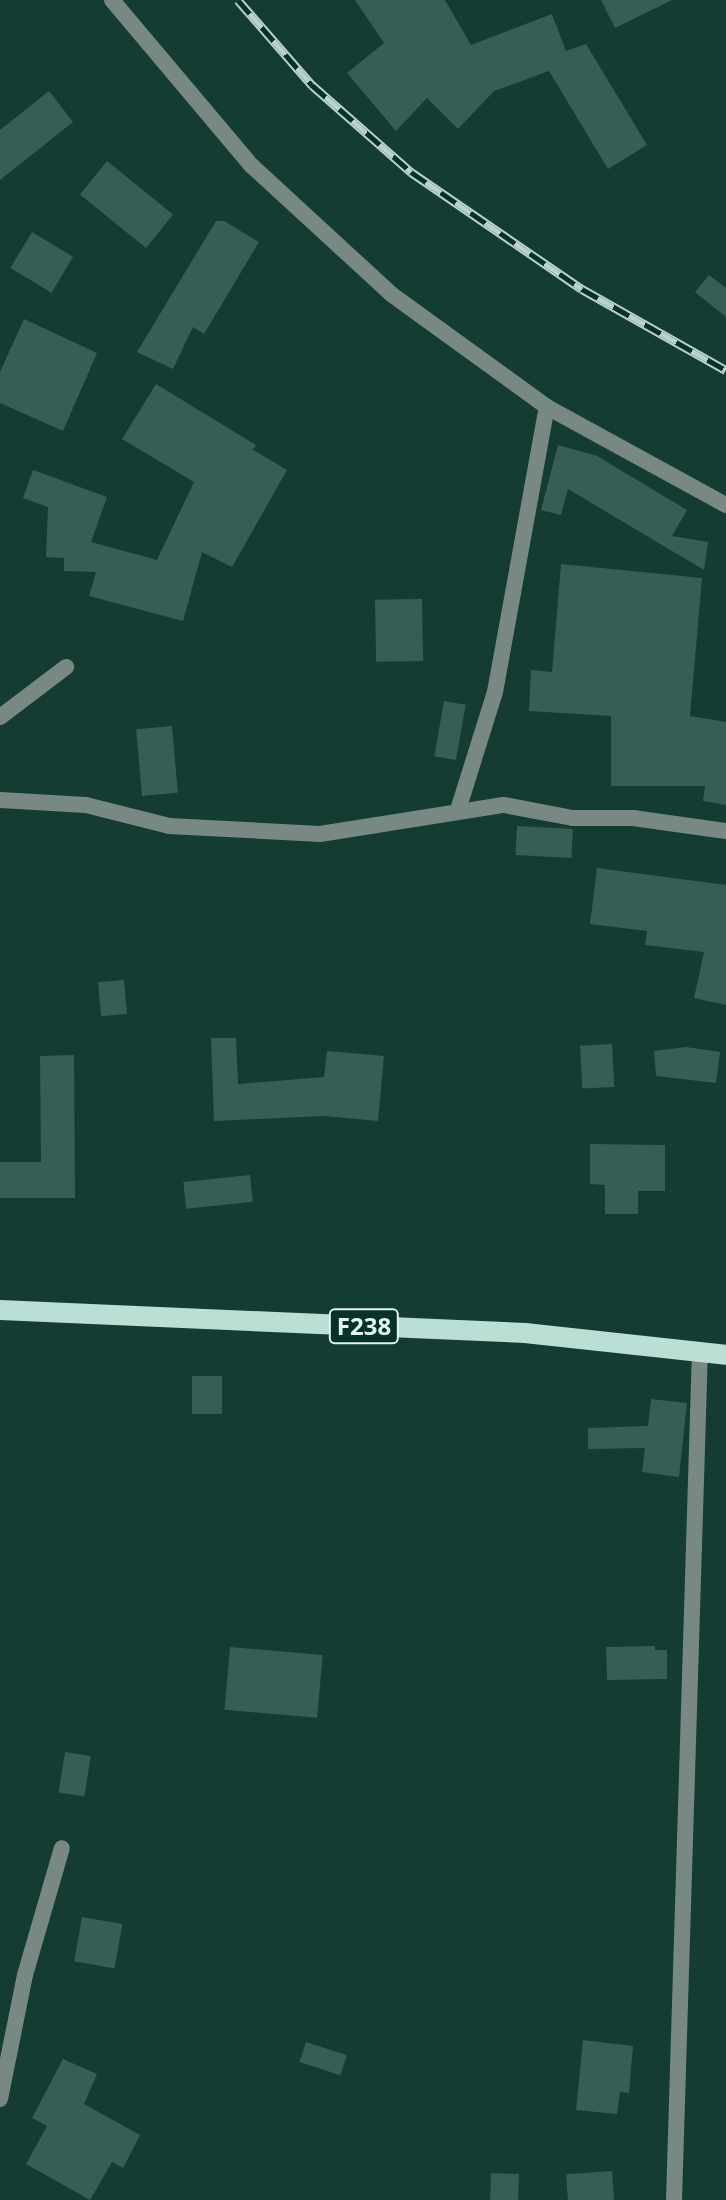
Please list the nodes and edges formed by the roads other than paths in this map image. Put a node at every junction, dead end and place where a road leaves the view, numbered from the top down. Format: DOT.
graph roads {
  1 [pos="112,0"];
  2 [pos="547,407"];
  3 [pos="726,505"];
  4 [pos="66,667"];
  5 [pos="0,717"];
  6 [pos="0,800"];
  7 [pos="458,810"];
  8 [pos="726,831"];
  9 [pos="0,1310"];
  10 [pos="700,1350"];
  11 [pos="726,1355"];
  12 [pos="62,1848"];
  13 [pos="0,2099"];
  14 [pos="674,2200"];
  1 -- 2 [label="street"];
  2 -- 3 [label="street"];
  2 -- 7 [label="street"];
  4 -- 5 [label="street"];
  6 -- 7 [label="street"];
  7 -- 8 [label="street"];
  9 -- 10 [label="main road, F238"];
  10 -- 11 [label="main road, F238"];
  10 -- 14 [label="street"];
  12 -- 13 [label="street"];
}
